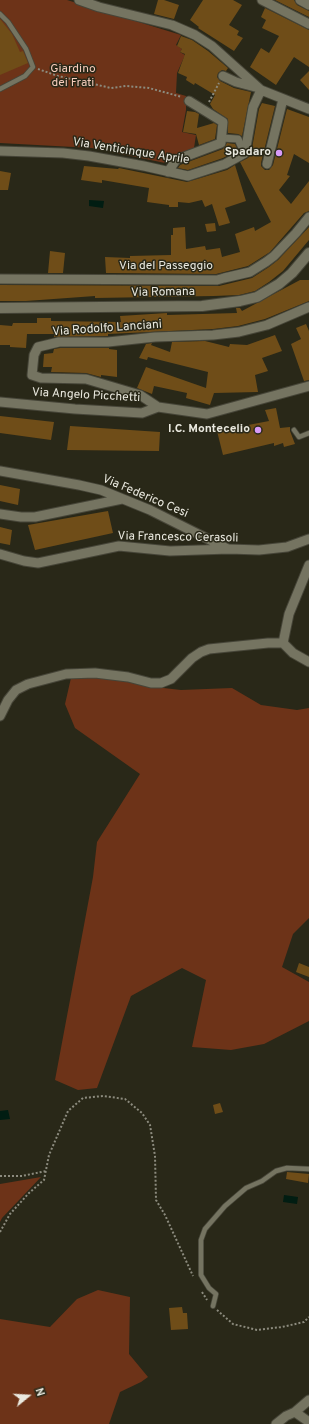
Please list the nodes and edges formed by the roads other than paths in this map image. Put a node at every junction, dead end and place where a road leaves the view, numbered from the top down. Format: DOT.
graph roads {
  1 [pos="79,0"];
  2 [pos="262,0"];
  3 [pos="300,0"];
  4 [pos="309,5"];
  5 [pos="0,14"];
  6 [pos="309,24"];
  7 [pos="224,76"];
  8 [pos="0,89"];
  9 [pos="260,89"];
  10 [pos="283,99"];
  11 [pos="189,101"];
  12 [pos="309,109"];
  13 [pos="222,138"];
  14 [pos="246,149"];
  15 [pos="0,151"];
  16 [pos="267,164"];
  17 [pos="168,172"];
  18 [pos="309,217"];
  19 [pos="309,253"];
  20 [pos="0,279"];
  21 [pos="309,306"];
  22 [pos="0,308"];
  23 [pos="309,386"];
  24 [pos="0,402"];
  25 [pos="158,406"];
  26 [pos="294,430"];
  27 [pos="309,433"];
  28 [pos="0,471"];
  29 [pos="122,499"];
  30 [pos="0,514"];
  31 [pos="309,539"];
  32 [pos="229,549"];
  33 [pos="0,554"];
  34 [pos="309,565"];
  35 [pos="283,643"];
  36 [pos="309,662"];
  37 [pos="0,716"];
  38 [pos="309,1169"];
  39 [pos="213,1306"];
  40 [pos="309,1400"];
  41 [pos="295,1412"];
  42 [pos="309,1422"];
  43 [pos="276,1424"];
  1 -- 9 [label="street"];
  2 -- 6 [label="street"];
  3 -- 4 [label="street"];
  5 -- 8 [label="lane"];
  7 -- 9 [label="street"];
  9 -- 10 [label="street"];
  9 -- 14 [label="street"];
  10 -- 12 [label="street"];
  10 -- 16 [label="street"];
  11 -- 13 [label="street"];
  13 -- 14 [label="street"];
  13 -- 17 [label="street"];
  14 -- 17 [label="street, Via Venticinque Aprile"];
  15 -- 17 [label="street, Via Venticinque Aprile"];
  18 -- 20 [label="street, Via del Passeggio"];
  19 -- 22 [label="street, Via Romana"];
  21 -- 25 [label="street, Via Rodolfo Lanciani"];
  23 -- 25 [label="street, Via Angelo Picchetti"];
  24 -- 25 [label="street, Via Angelo Picchetti"];
  26 -- 27 [label="lane"];
  28 -- 29 [label="street, Via Federico Cesi"];
  29 -- 30 [label="street"];
  29 -- 32 [label="street, Via Federico Cesi"];
  31 -- 32 [label="street, Via Francesco Cerasoli"];
  32 -- 33 [label="street, Via Francesco Cerasoli"];
  34 -- 35 [label="street"];
  35 -- 36 [label="street"];
  35 -- 37 [label="street"];
  38 -- 39 [label="lane"];
  40 -- 41 [label="street"];
  41 -- 42 [label="street"];
  41 -- 43 [label="street"];
}
